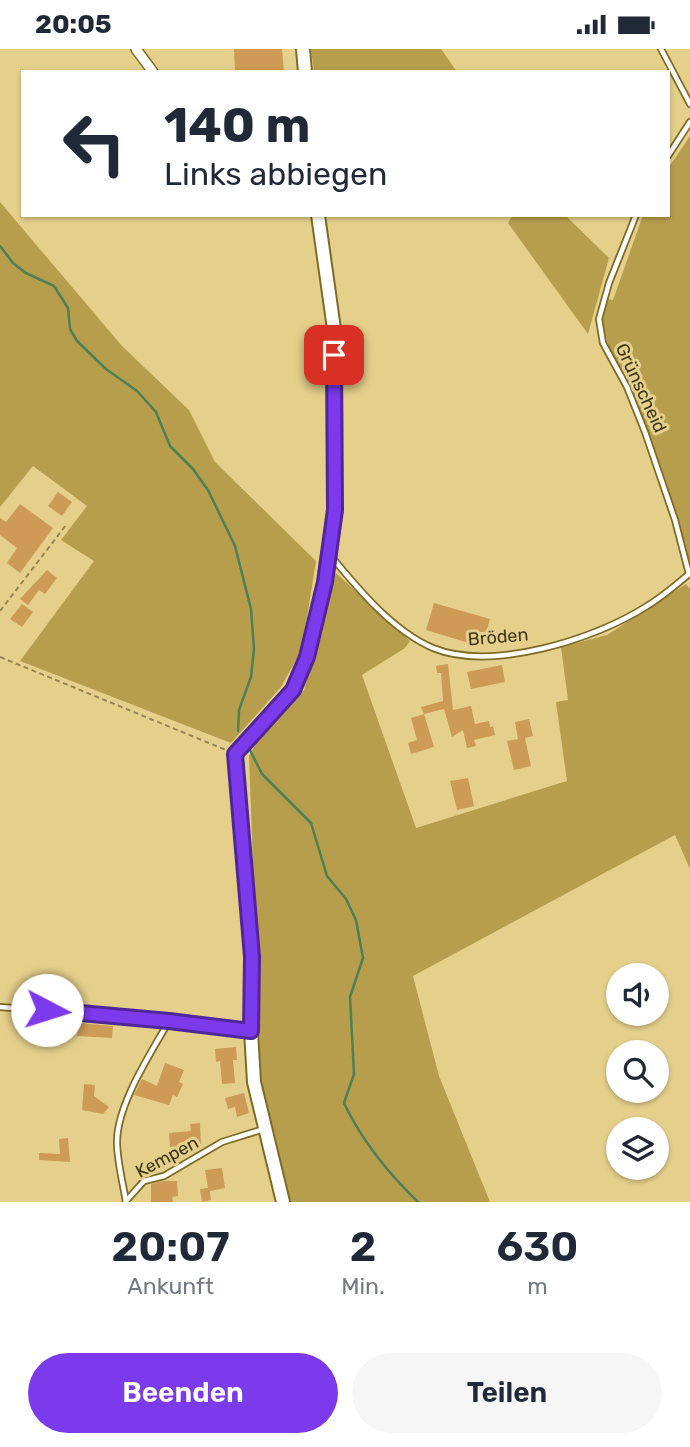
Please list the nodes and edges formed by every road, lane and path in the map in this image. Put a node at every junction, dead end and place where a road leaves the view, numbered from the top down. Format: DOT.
graph roads {
  1 [pos="136,49"];
  2 [pos="303,49"];
  3 [pos="661,49"];
  4 [pos="152,70"];
  5 [pos="304,70"];
  6 [pos="690,104"];
  7 [pos="690,122"];
  8 [pos="670,153"];
  9 [pos="318,217"];
  10 [pos="635,217"];
  11 [pos="66,525"];
  12 [pos="329,554"];
  13 [pos="690,574"];
  14 [pos="0,611"];
  15 [pos="0,657"];
  16 [pos="235,754"];
  17 [pos="0,1007"];
  18 [pos="169,1021"];
  19 [pos="251,1031"];
  20 [pos="265,1128"];
  21 [pos="126,1202"];
  22 [pos="283,1202"];
  1 -- 4 [label="street"];
  2 -- 5 [label="street"];
  3 -- 6 [label="lane"];
  7 -- 8 [label="lane"];
  9 -- 12 [label="street"];
  10 -- 13 [label="lane, Grünscheid"];
  11 -- 14 [label="path"];
  12 -- 13 [label="lane, Bröden"];
  12 -- 16 [label="street"];
  15 -- 16 [label="path"];
  16 -- 19 [label="street"];
  17 -- 18 [label="lane"];
  18 -- 19 [label="lane"];
  18 -- 21 [label="lane, Kempen"];
  19 -- 20 [label="street"];
  20 -- 21 [label="lane, Kempen"];
  20 -- 22 [label="street"];
}
